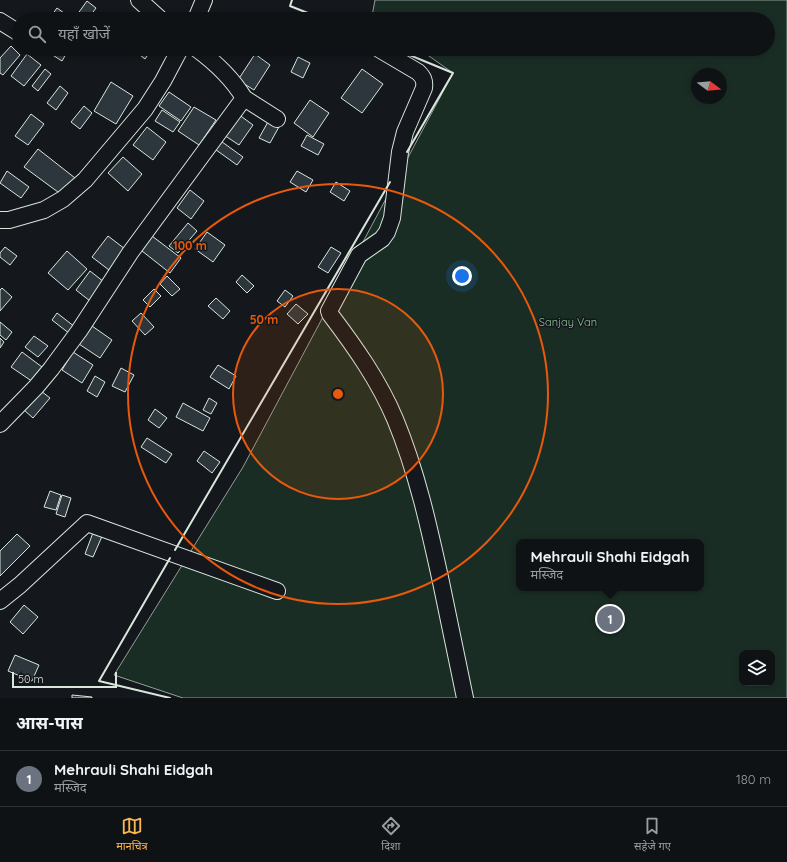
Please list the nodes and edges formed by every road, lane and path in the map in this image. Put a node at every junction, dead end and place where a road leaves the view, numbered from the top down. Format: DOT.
graph roads {
  1 [pos="139,0"];
  2 [pos="204,0"];
  3 [pos="152,12"];
  4 [pos="199,12"];
  5 [pos="0,21"];
  6 [pos="12,29"];
  7 [pos="176,56"];
  8 [pos="206,56"];
  9 [pos="391,56"];
  10 [pos="244,98"];
  11 [pos="276,119"];
  12 [pos="0,220"];
  13 [pos="0,424"];
  14 [pos="277,591"];
  15 [pos="0,601"];
  16 [pos="465,698"];
  1 -- 3 [label="street"];
  2 -- 4 [label="street"];
  5 -- 6 [label="street"];
  7 -- 12 [label="street"];
  8 -- 10 [label="street"];
  9 -- 16 [label="street"];
  10 -- 11 [label="street"];
  10 -- 13 [label="street"];
  14 -- 15 [label="street"];
}
